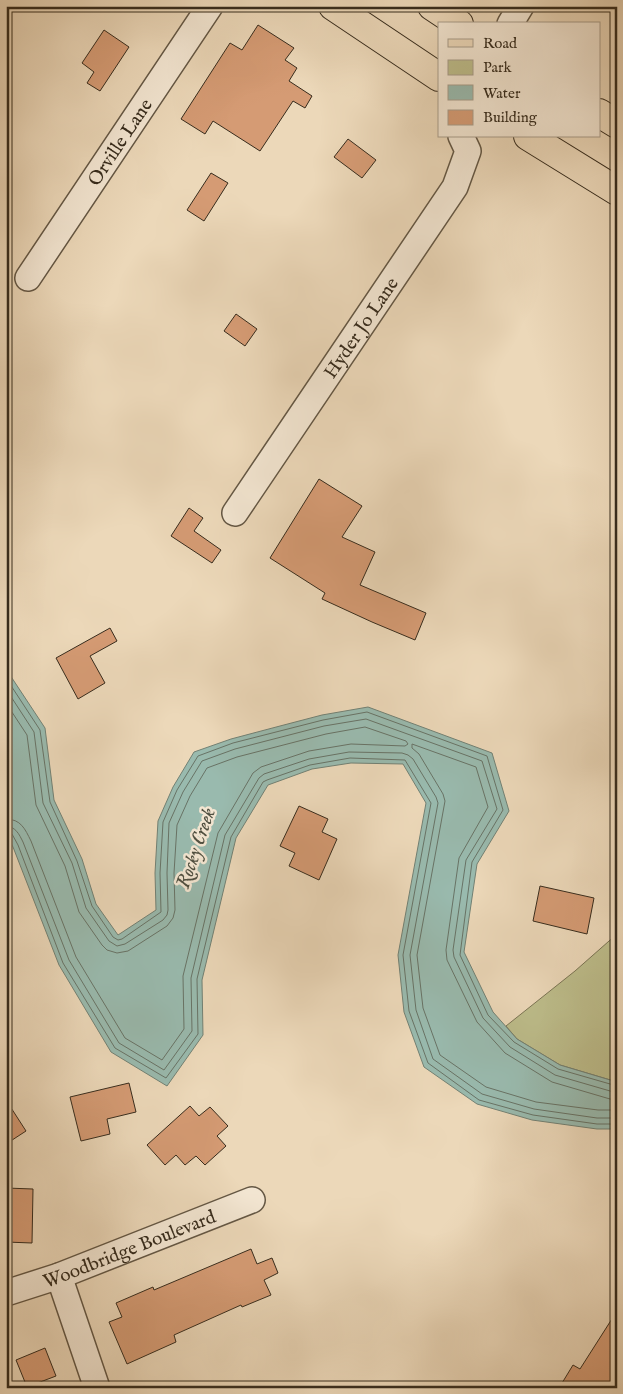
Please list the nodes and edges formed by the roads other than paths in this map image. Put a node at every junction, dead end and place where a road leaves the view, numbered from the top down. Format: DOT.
graph roads {
  1 [pos="210,6"];
  2 [pos="333,6"];
  3 [pos="432,6"];
  4 [pos="521,6"];
  5 [pos="456,22"];
  6 [pos="511,22"];
  7 [pos="438,75"];
  8 [pos="600,114"];
  9 [pos="617,124"];
  10 [pos="462,138"];
  11 [pos="531,138"];
  12 [pos="617,191"];
  13 [pos="28,278"];
  14 [pos="235,513"];
  15 [pos="252,1200"];
  16 [pos="59,1276"];
  17 [pos="6,1293"];
  18 [pos="97,1388"];
  1 -- 13 [label="street, Orville Lane"];
  2 -- 7 [label="main road"];
  3 -- 5 [label="main road"];
  4 -- 6 [label="street"];
  8 -- 9 [label="main road"];
  10 -- 14 [label="street, Hyder Jo Lane"];
  11 -- 12 [label="main road"];
  15 -- 16 [label="street, Woodbridge Boulevard"];
  16 -- 17 [label="street, Woodbridge Boulevard"];
  16 -- 18 [label="street"];
}
